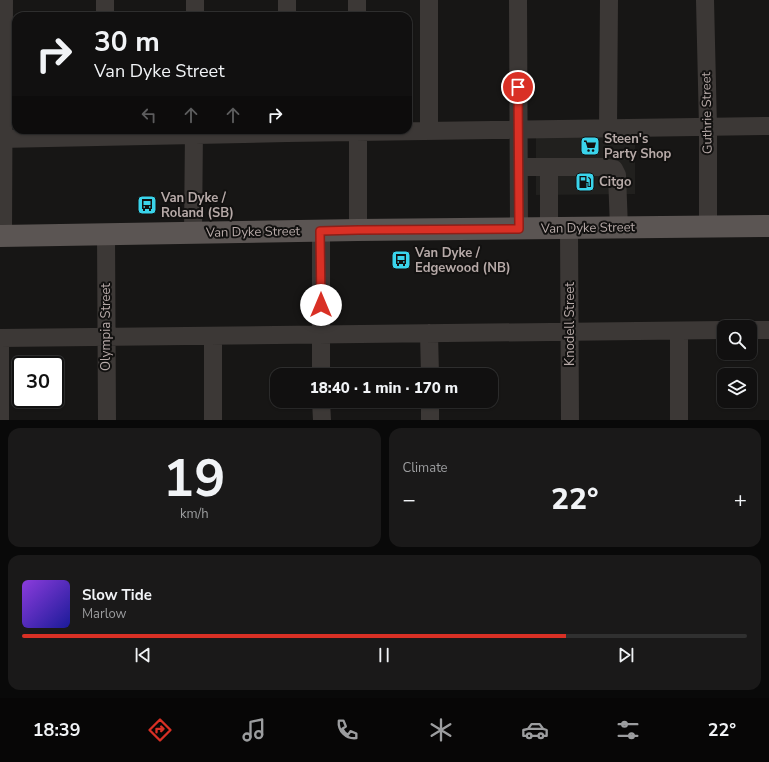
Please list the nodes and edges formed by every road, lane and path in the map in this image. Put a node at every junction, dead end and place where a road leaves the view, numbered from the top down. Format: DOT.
graph roads {
  1 [pos="4,0"];
  2 [pos="105,0"];
  3 [pos="195,0"];
  4 [pos="287,0"];
  5 [pos="357,0"];
  6 [pos="429,0"];
  7 [pos="518,0"];
  8 [pos="608,0"];
  9 [pos="705,0"];
  10 [pos="105,12"];
  11 [pos="195,12"];
  12 [pos="287,12"];
  13 [pos="357,12"];
  14 [pos="769,126"];
  15 [pos="708,127"];
  16 [pos="608,128"];
  17 [pos="518,130"];
  18 [pos="412,131"];
  19 [pos="429,131"];
  20 [pos="87,134"];
  21 [pos="194,134"];
  22 [pos="358,134"];
  23 [pos="2,139"];
  24 [pos="519,167"];
  25 [pos="549,167"];
  26 [pos="769,226"];
  27 [pos="708,227"];
  28 [pos="619,228"];
  29 [pos="519,229"];
  30 [pos="559,229"];
  31 [pos="358,230"];
  32 [pos="320,231"];
  33 [pos="193,233"];
  34 [pos="106,234"];
  35 [pos="1,236"];
  36 [pos="717,330"];
  37 [pos="757,330"];
  38 [pos="769,330"];
  39 [pos="679,331"];
  40 [pos="570,332"];
  41 [pos="429,333"];
  42 [pos="321,335"];
  43 [pos="214,336"];
  44 [pos="106,337"];
  45 [pos="0,338"];
  46 [pos="321,368"];
  47 [pos="430,368"];
  48 [pos="321,408"];
  49 [pos="430,408"];
  50 [pos="0,420"];
  51 [pos="107,420"];
  52 [pos="213,420"];
  53 [pos="322,420"];
  54 [pos="430,420"];
  55 [pos="570,420"];
  56 [pos="679,420"];
  1 -- 23 [label="street"];
  2 -- 10 [label="street"];
  3 -- 11 [label="street"];
  4 -- 12 [label="street"];
  5 -- 13 [label="street"];
  6 -- 19 [label="street"];
  7 -- 17 [label="street"];
  8 -- 16 [label="street"];
  9 -- 15 [label="street, Guthrie Street"];
  14 -- 15 [label="street"];
  15 -- 16 [label="street"];
  15 -- 27 [label="street, Guthrie Street"];
  16 -- 17 [label="street"];
  17 -- 19 [label="street"];
  17 -- 24 [label="street"];
  18 -- 19 [label="street"];
  20 -- 23 [label="street"];
  21 -- 33 [label="street"];
  22 -- 31 [label="street"];
  23 -- 35 [label="street"];
  24 -- 25 [label="street"];
  24 -- 29 [label="street"];
  25 -- 28 [label="street"];
  25 -- 30 [label="street, Knodell Street"];
  26 -- 27 [label="main road, Van Dyke Street"];
  27 -- 28 [label="main road, Van Dyke Street"];
  28 -- 30 [label="main road, Van Dyke Street"];
  29 -- 30 [label="main road, Van Dyke Street"];
  29 -- 31 [label="main road, Van Dyke Street"];
  30 -- 40 [label="street, Knodell Street"];
  31 -- 32 [label="main road, Van Dyke Street"];
  32 -- 33 [label="main road, Van Dyke Street"];
  32 -- 42 [label="street"];
  33 -- 34 [label="main road, Van Dyke Street"];
  34 -- 35 [label="main road, Van Dyke Street"];
  34 -- 44 [label="street, Olympia Street"];
  36 -- 39 [label="street"];
  37 -- 38 [label="street"];
  39 -- 40 [label="street"];
  39 -- 56 [label="street"];
  40 -- 41 [label="street"];
  40 -- 55 [label="street, Knodell Street"];
  41 -- 42 [label="street"];
  41 -- 47 [label="street"];
  42 -- 43 [label="street"];
  42 -- 46 [label="street"];
  43 -- 44 [label="street"];
  43 -- 52 [label="street"];
  44 -- 45 [label="street"];
  44 -- 51 [label="street, Olympia Street"];
  45 -- 50 [label="street"];
  48 -- 53 [label="street"];
  49 -- 54 [label="street"];
}
